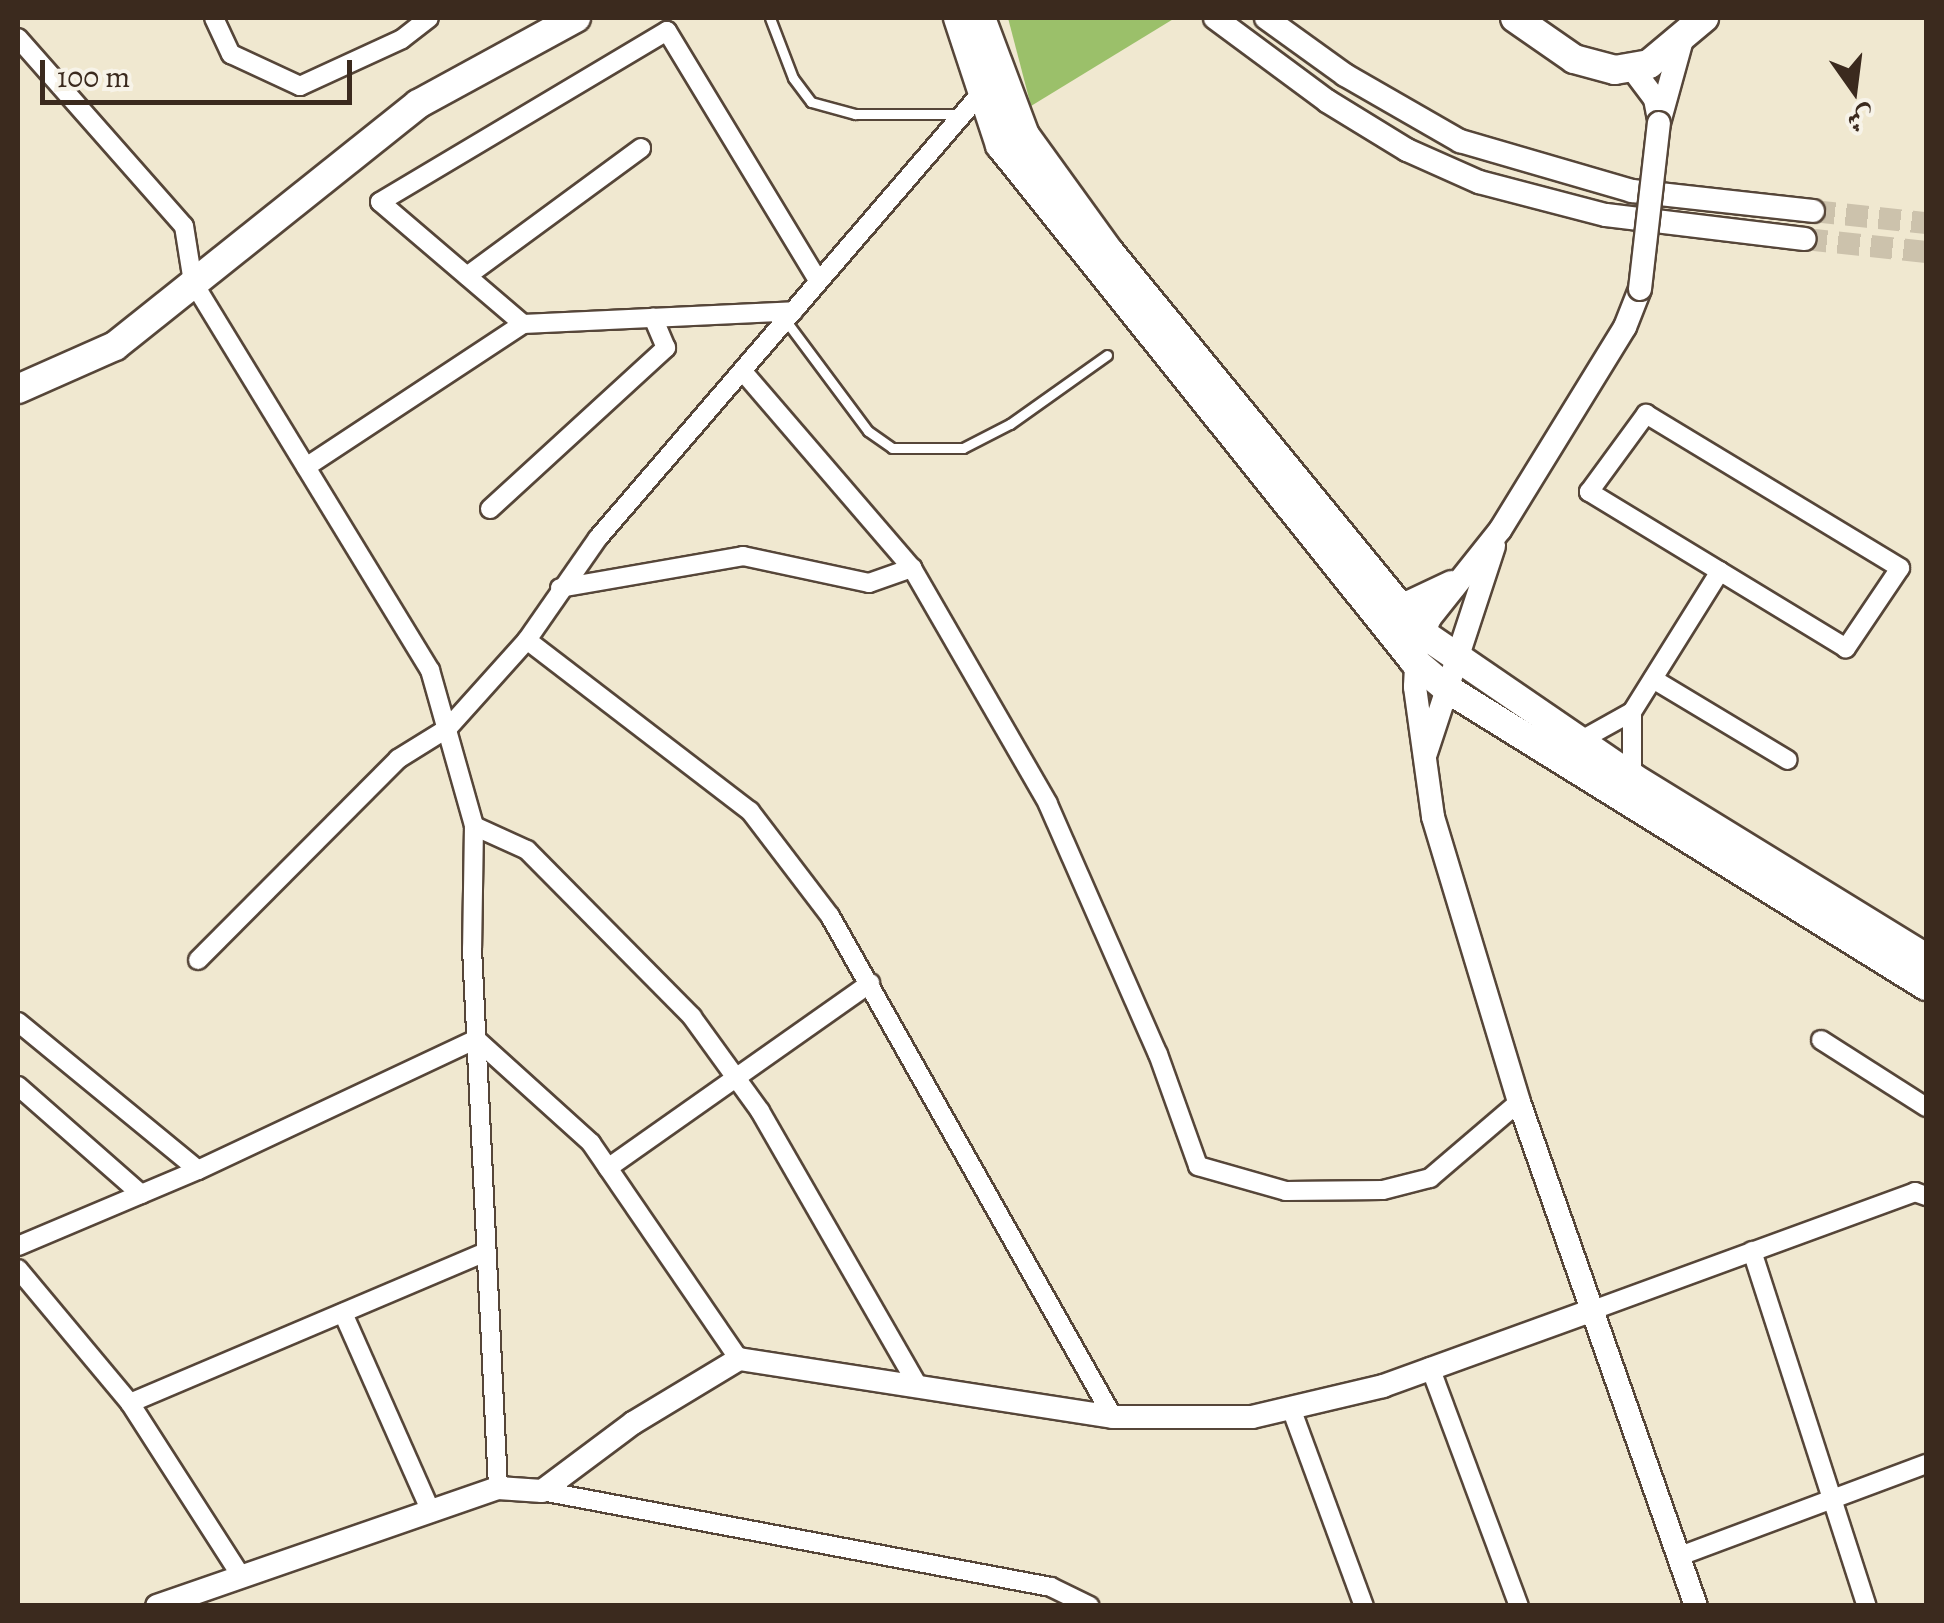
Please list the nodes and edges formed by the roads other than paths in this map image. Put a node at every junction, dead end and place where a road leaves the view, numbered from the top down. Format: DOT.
graph roads {
  1 [pos="214,18"];
  2 [pos="430,18"];
  3 [pos="576,18"];
  4 [pos="770,18"];
  5 [pos="958,18"];
  6 [pos="981,18"];
  7 [pos="1214,18"];
  8 [pos="1266,18"];
  9 [pos="1515,18"];
  10 [pos="1704,18"];
  11 [pos="18,38"];
  12 [pos="1681,42"];
  13 [pos="1631,67"];
  14 [pos="981,93"];
  15 [pos="958,114"];
  16 [pos="1659,123"];
  17 [pos="641,148"];
  18 [pos="1814,211"];
  19 [pos="1804,238"];
  20 [pos="1100,258"];
  21 [pos="467,276"];
  22 [pos="818,280"];
  23 [pos="194,282"];
  24 [pos="790,316"];
  25 [pos="653,318"];
  26 [pos="523,324"];
  27 [pos="1107,355"];
  28 [pos="745,374"];
  29 [pos="18,389"];
  30 [pos="306,467"];
  31 [pos="1271,471"];
  32 [pos="490,509"];
  33 [pos="1500,530"];
  34 [pos="912,568"];
  35 [pos="1720,571"];
  36 [pos="1452,585"];
  37 [pos="560,588"];
  38 [pos="1401,610"];
  39 [pos="1422,633"];
  40 [pos="528,640"];
  41 [pos="1453,660"];
  42 [pos="1414,661"];
  43 [pos="1653,679"];
  44 [pos="1446,688"];
  45 [pos="1632,712"];
  46 [pos="448,728"];
  47 [pos="1572,750"];
  48 [pos="1788,760"];
  49 [pos="1423,761"];
  50 [pos="1629,787"];
  51 [pos="474,826"];
  52 [pos="1926,958"];
  53 [pos="198,960"];
  54 [pos="870,984"];
  55 [pos="1926,986"];
  56 [pos="18,1022"];
  57 [pos="476,1039"];
  58 [pos="1821,1040"];
  59 [pos="734,1075"];
  60 [pos="18,1086"];
  61 [pos="1519,1102"];
  62 [pos="1926,1107"];
  63 [pos="608,1168"];
  64 [pos="198,1170"];
  65 [pos="141,1194"];
  66 [pos="1926,1196"];
  67 [pos="18,1246"];
  68 [pos="1752,1251"];
  69 [pos="486,1252"];
  70 [pos="18,1269"];
  71 [pos="1593,1310"];
  72 [pos="343,1314"];
  73 [pos="739,1359"];
  74 [pos="1430,1367"];
  75 [pos="916,1382"];
  76 [pos="130,1403"];
  77 [pos="1291,1408"];
  78 [pos="1112,1417"];
  79 [pos="1926,1464"];
  80 [pos="498,1488"];
  81 [pos="542,1490"];
  82 [pos="1827,1500"];
  83 [pos="431,1512"];
  84 [pos="1680,1556"];
  85 [pos="240,1576"];
  86 [pos="157,1606"];
  87 [pos="1090,1606"];
  88 [pos="1364,1606"];
  89 [pos="1519,1606"];
  90 [pos="1696,1606"];
  91 [pos="1866,1606"];
  1 -- 2 [label="street"];
  3 -- 23 [label="main road"];
  4 -- 15 [label="lane"];
  5 -- 14 [label="main road"];
  6 -- 20 [label="main road"];
  7 -- 19 [label="street"];
  8 -- 18 [label="street"];
  9 -- 13 [label="main road"];
  10 -- 12 [label="main road"];
  11 -- 23 [label="street"];
  12 -- 13 [label="main road"];
  12 -- 16 [label="street"];
  13 -- 16 [label="street"];
  14 -- 15 [label="street"];
  14 -- 20 [label="main road"];
  15 -- 22 [label="street"];
  16 -- 33 [label="street, bridge"];
  17 -- 21 [label="street"];
  20 -- 31 [label="main road"];
  21 -- 22 [label="street"];
  21 -- 26 [label="street"];
  22 -- 24 [label="street"];
  23 -- 29 [label="main road"];
  23 -- 30 [label="street"];
  24 -- 25 [label="street"];
  24 -- 27 [label="lane"];
  24 -- 28 [label="street"];
  25 -- 26 [label="street"];
  25 -- 32 [label="street"];
  26 -- 30 [label="street"];
  28 -- 34 [label="street"];
  28 -- 37 [label="street"];
  30 -- 46 [label="street"];
  31 -- 38 [label="main road"];
  31 -- 42 [label="main road"];
  33 -- 36 [label="street"];
  33 -- 41 [label="street"];
  34 -- 37 [label="street"];
  34 -- 61 [label="street"];
  35 -- 35 [label="street"];
  35 -- 43 [label="street"];
  36 -- 38 [label="main road"];
  36 -- 39 [label="street"];
  37 -- 40 [label="street"];
  38 -- 39 [label="main road"];
  39 -- 41 [label="main road"];
  39 -- 42 [label="street"];
  40 -- 46 [label="street"];
  40 -- 54 [label="street"];
  41 -- 44 [label="street"];
  41 -- 47 [label="main road"];
  42 -- 44 [label="main road"];
  42 -- 49 [label="street"];
  43 -- 45 [label="street"];
  43 -- 48 [label="street"];
  44 -- 47 [label="main road"];
  44 -- 49 [label="street"];
  45 -- 47 [label="street"];
  45 -- 50 [label="street"];
  46 -- 51 [label="street"];
  46 -- 53 [label="street"];
  47 -- 50 [label="main road"];
  49 -- 61 [label="street"];
  50 -- 52 [label="main road"];
  50 -- 55 [label="main road"];
  51 -- 57 [label="street"];
  51 -- 59 [label="street"];
  54 -- 59 [label="street"];
  54 -- 78 [label="street"];
  56 -- 64 [label="street"];
  57 -- 63 [label="street"];
  57 -- 64 [label="street"];
  57 -- 69 [label="street"];
  58 -- 62 [label="street"];
  59 -- 63 [label="street"];
  59 -- 75 [label="street"];
  60 -- 65 [label="street"];
  61 -- 71 [label="street"];
  63 -- 73 [label="street"];
  64 -- 65 [label="street"];
  65 -- 67 [label="street"];
  66 -- 68 [label="street"];
  68 -- 71 [label="street"];
  68 -- 82 [label="street"];
  69 -- 72 [label="street"];
  69 -- 80 [label="street"];
  70 -- 76 [label="street"];
  71 -- 74 [label="street"];
  71 -- 84 [label="street"];
  72 -- 76 [label="street"];
  72 -- 83 [label="street"];
  73 -- 75 [label="street"];
  73 -- 81 [label="street"];
  74 -- 77 [label="street"];
  74 -- 89 [label="street"];
  75 -- 78 [label="street"];
  76 -- 85 [label="street"];
  77 -- 78 [label="street"];
  77 -- 88 [label="street"];
  79 -- 82 [label="street"];
  80 -- 81 [label="street"];
  80 -- 83 [label="street"];
  81 -- 87 [label="street"];
  82 -- 84 [label="street"];
  82 -- 91 [label="street"];
  83 -- 85 [label="street"];
  84 -- 90 [label="street"];
  85 -- 86 [label="street"];
}
